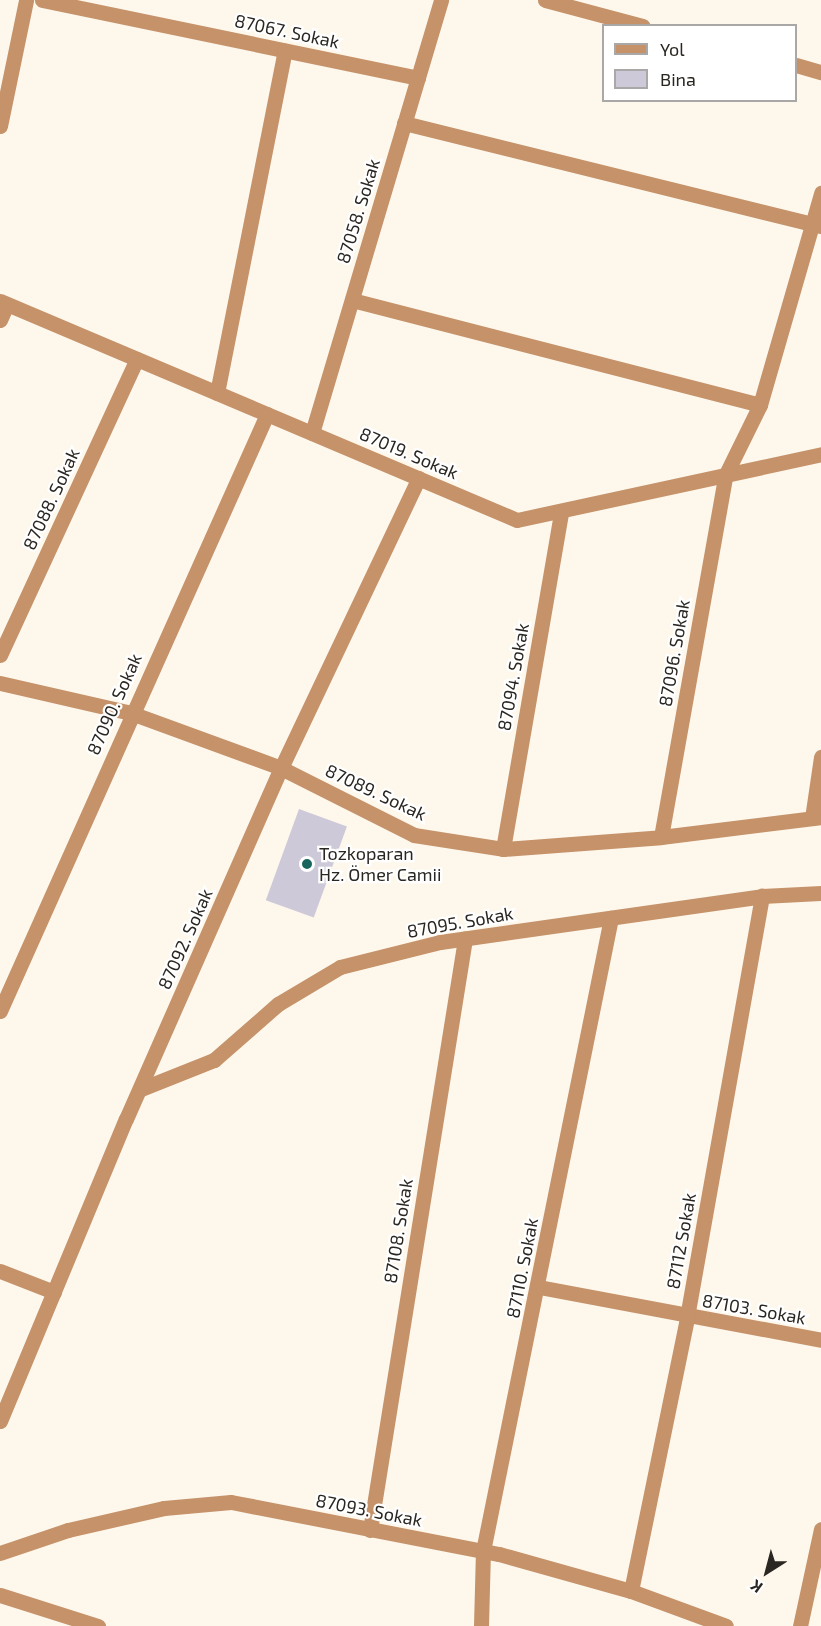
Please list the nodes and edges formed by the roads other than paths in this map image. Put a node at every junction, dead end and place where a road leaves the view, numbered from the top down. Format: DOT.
graph roads {
  1 [pos="26,0"];
  2 [pos="42,0"];
  3 [pos="441,0"];
  4 [pos="545,0"];
  5 [pos="635,24"];
  6 [pos="285,51"];
  7 [pos="797,66"];
  8 [pos="821,72"];
  9 [pos="418,78"];
  10 [pos="404,123"];
  11 [pos="0,126"];
  12 [pos="821,193"];
  13 [pos="816,225"];
  14 [pos="352,300"];
  15 [pos="4,302"];
  16 [pos="0,320"];
  17 [pos="137,359"];
  18 [pos="217,393"];
  19 [pos="760,405"];
  20 [pos="267,414"];
  21 [pos="312,433"];
  22 [pos="821,454"];
  23 [pos="725,476"];
  24 [pos="419,478"];
  25 [pos="561,512"];
  26 [pos="0,655"];
  27 [pos="0,683"];
  28 [pos="131,713"];
  29 [pos="821,757"];
  30 [pos="281,768"];
  31 [pos="816,817"];
  32 [pos="661,837"];
  33 [pos="503,849"];
  34 [pos="821,893"];
  35 [pos="762,896"];
  36 [pos="610,918"];
  37 [pos="465,939"];
  38 [pos="0,1011"];
  39 [pos="141,1089"];
  40 [pos="0,1271"];
  41 [pos="539,1287"];
  42 [pos="54,1292"];
  43 [pos="687,1317"];
  44 [pos="821,1341"];
  45 [pos="0,1421"];
  46 [pos="370,1530"];
  47 [pos="821,1531"];
  48 [pos="483,1551"];
  49 [pos="0,1553"];
  50 [pos="631,1591"];
  51 [pos="0,1595"];
  52 [pos="98,1626"];
  53 [pos="481,1626"];
  54 [pos="726,1626"];
  55 [pos="800,1626"];
  1 -- 11 [label="street"];
  2 -- 6 [label="street, 87067. Sokak"];
  3 -- 9 [label="street, 87058. Sokak"];
  4 -- 5 [label="street"];
  6 -- 9 [label="street, 87067. Sokak"];
  6 -- 18 [label="street"];
  7 -- 8 [label="street"];
  9 -- 10 [label="street, 87058. Sokak"];
  10 -- 13 [label="street"];
  10 -- 14 [label="street, 87058. Sokak"];
  12 -- 13 [label="street, 87096. Sokak"];
  13 -- 19 [label="street, 87096. Sokak"];
  14 -- 19 [label="street"];
  14 -- 21 [label="street, 87058. Sokak"];
  15 -- 16 [label="street"];
  15 -- 17 [label="street, 87019. Sokak"];
  17 -- 18 [label="street, 87019. Sokak"];
  17 -- 26 [label="street, 87088. Sokak"];
  18 -- 20 [label="street, 87019. Sokak"];
  19 -- 23 [label="street, 87096. Sokak"];
  20 -- 21 [label="street, 87019. Sokak"];
  20 -- 28 [label="street, 87090. Sokak"];
  21 -- 24 [label="street, 87019. Sokak"];
  22 -- 23 [label="street, 87019. Sokak"];
  23 -- 25 [label="street, 87019. Sokak"];
  23 -- 32 [label="street, 87096. Sokak"];
  24 -- 25 [label="street, 87019. Sokak"];
  24 -- 30 [label="street, 87092. Sokak"];
  25 -- 33 [label="street, 87094. Sokak"];
  27 -- 28 [label="street, 87089. Sokak"];
  28 -- 30 [label="street, 87089. Sokak"];
  28 -- 38 [label="street, 87090. Sokak"];
  29 -- 31 [label="street"];
  30 -- 33 [label="street, 87089. Sokak"];
  30 -- 39 [label="street, 87092. Sokak"];
  31 -- 32 [label="street, 87089. Sokak"];
  32 -- 33 [label="street, 87089. Sokak"];
  34 -- 35 [label="street, 87095. Sokak"];
  35 -- 36 [label="street, 87095. Sokak"];
  35 -- 43 [label="street, 87112 Sokak"];
  36 -- 37 [label="street, 87095. Sokak"];
  36 -- 41 [label="street, 87110. Sokak"];
  37 -- 39 [label="street, 87095. Sokak"];
  37 -- 46 [label="street, 87108. Sokak"];
  39 -- 42 [label="street, 87092. Sokak"];
  40 -- 42 [label="street"];
  41 -- 43 [label="street, 87103. Sokak"];
  41 -- 48 [label="street, 87110. Sokak"];
  42 -- 45 [label="street, 87092. Sokak"];
  43 -- 44 [label="street, 87103. Sokak"];
  43 -- 50 [label="street, 87112 Sokak"];
  46 -- 48 [label="street, 87093. Sokak"];
  46 -- 49 [label="street, 87093. Sokak"];
  47 -- 55 [label="street"];
  48 -- 50 [label="street, 87093. Sokak"];
  48 -- 53 [label="street, 87110. Sokak"];
  50 -- 54 [label="street, 87093. Sokak"];
  51 -- 52 [label="street"];
}
